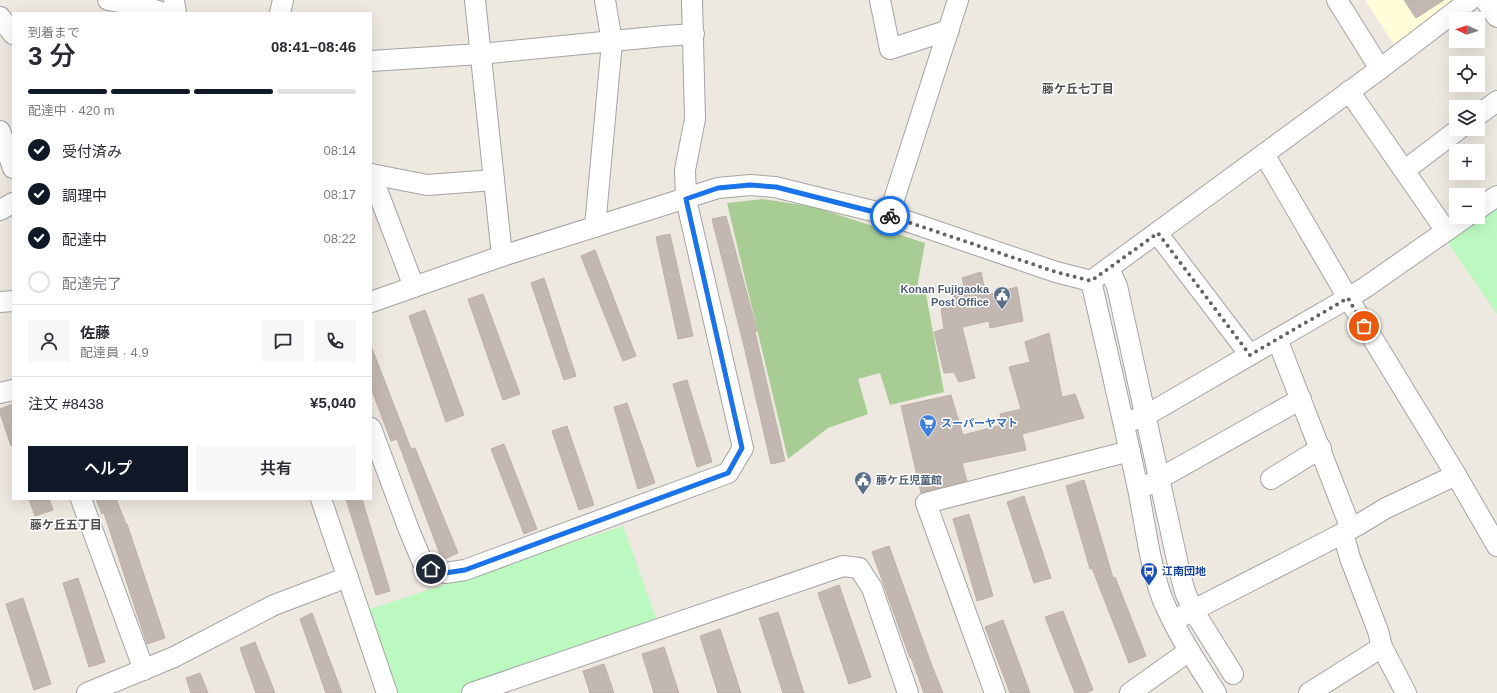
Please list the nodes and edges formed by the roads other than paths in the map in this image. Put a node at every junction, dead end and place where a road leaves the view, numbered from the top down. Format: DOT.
graph roads {
  1 [pos="108,0"];
  2 [pos="174,0"];
  3 [pos="283,0"];
  4 [pos="475,0"];
  5 [pos="605,0"];
  6 [pos="692,0"];
  7 [pos="880,0"];
  8 [pos="958,0"];
  9 [pos="1336,0"];
  10 [pos="1470,0"];
  11 [pos="1485,0"];
  12 [pos="161,12"];
  13 [pos="176,12"];
  14 [pos="280,12"];
  15 [pos="0,17"];
  16 [pos="1497,17"];
  17 [pos="949,30"];
  18 [pos="12,33"];
  19 [pos="694,34"];
  20 [pos="612,42"];
  21 [pos="480,54"];
  22 [pos="372,60"];
  23 [pos="1380,69"];
  24 [pos="1350,91"];
  25 [pos="1497,101"];
  26 [pos="1485,110"];
  27 [pos="0,131"];
  28 [pos="1450,136"];
  29 [pos="1264,154"];
  30 [pos="8,163"];
  31 [pos="1405,170"];
  32 [pos="372,174"];
  33 [pos="372,177"];
  34 [pos="494,180"];
  35 [pos="1497,196"];
  36 [pos="686,199"];
  37 [pos="12,204"];
  38 [pos="1485,204"];
  39 [pos="0,210"];
  40 [pos="889,215"];
  41 [pos="1456,224"];
  42 [pos="595,227"];
  43 [pos="1446,231"];
  44 [pos="1158,233"];
  45 [pos="502,256"];
  46 [pos="1109,269"];
  47 [pos="1091,281"];
  48 [pos="414,287"];
  49 [pos="1348,298"];
  50 [pos="12,301"];
  51 [pos="0,302"];
  52 [pos="372,302"];
  53 [pos="1277,339"];
  54 [pos="1250,355"];
  55 [pos="12,390"];
  56 [pos="0,393"];
  57 [pos="1301,400"];
  58 [pos="1136,419"];
  59 [pos="372,431"];
  60 [pos="1321,448"];
  61 [pos="1130,451"];
  62 [pos="1456,475"];
  63 [pos="1271,479"];
  64 [pos="1151,484"];
  65 [pos="81,500"];
  66 [pos="321,500"];
  67 [pos="1347,531"];
  68 [pos="1497,546"];
  69 [pos="348,577"];
  70 [pos="1184,615"];
  71 [pos="1382,647"];
  72 [pos="1189,651"];
  73 [pos="144,670"];
  74 [pos="1233,674"];
  75 [pos="87,693"];
  76 [pos="387,693"];
  77 [pos="472,693"];
  78 [pos="908,693"];
  79 [pos="995,693"];
  80 [pos="1130,693"];
  81 [pos="1216,693"];
  82 [pos="1309,693"];
  83 [pos="1406,693"];
  1 -- 12 [label="street"];
  2 -- 13 [label="street"];
  3 -- 14 [label="street"];
  4 -- 21 [label="street"];
  5 -- 20 [label="street"];
  6 -- 19 [label="street"];
  7 -- 17 [label="street"];
  8 -- 17 [label="street"];
  9 -- 23 [label="street"];
  10 -- 23 [label="street"];
  11 -- 16 [label="street"];
  15 -- 18 [label="street"];
  17 -- 40 [label="street"];
  19 -- 20 [label="street"];
  19 -- 36 [label="street"];
  20 -- 21 [label="street"];
  20 -- 42 [label="street"];
  21 -- 22 [label="street"];
  21 -- 34 [label="street"];
  23 -- 24 [label="street"];
  24 -- 29 [label="street"];
  24 -- 31 [label="street"];
  25 -- 26 [label="street"];
  27 -- 30 [label="street"];
  28 -- 31 [label="street"];
  29 -- 44 [label="street"];
  29 -- 49 [label="street"];
  31 -- 43 [label="street"];
  32 -- 34 [label="street"];
  33 -- 48 [label="street"];
  34 -- 45 [label="street"];
  35 -- 38 [label="street"];
  36 -- 40 [label="street"];
  36 -- 42 [label="street"];
  36 -- 59 [label="street"];
  37 -- 39 [label="street"];
  40 -- 47 [label="street"];
  41 -- 43 [label="street"];
  42 -- 45 [label="street"];
  43 -- 49 [label="street"];
  44 -- 46 [label="street"];
  44 -- 54 [label="street"];
  45 -- 48 [label="street"];
  46 -- 47 [label="street"];
  46 -- 58 [label="street"];
  47 -- 58 [label="street"];
  48 -- 52 [label="street"];
  49 -- 53 [label="street"];
  49 -- 62 [label="street"];
  50 -- 51 [label="street"];
  53 -- 54 [label="street"];
  53 -- 57 [label="street"];
  54 -- 58 [label="street"];
  55 -- 56 [label="street"];
  57 -- 60 [label="street"];
  57 -- 64 [label="street"];
  58 -- 61 [label="street"];
  58 -- 64 [label="street"];
  60 -- 63 [label="street"];
  60 -- 67 [label="street"];
  61 -- 64 [label="street"];
  61 -- 79 [label="street"];
  62 -- 67 [label="street"];
  62 -- 68 [label="street"];
  64 -- 70 [label="street"];
  65 -- 73 [label="street"];
  66 -- 69 [label="street"];
  67 -- 70 [label="street"];
  67 -- 71 [label="street"];
  69 -- 73 [label="street"];
  69 -- 76 [label="street"];
  70 -- 72 [label="street"];
  70 -- 74 [label="street"];
  71 -- 82 [label="street"];
  71 -- 83 [label="street"];
  72 -- 80 [label="street"];
  72 -- 81 [label="street"];
  73 -- 75 [label="street"];
  77 -- 78 [label="street"];
}
